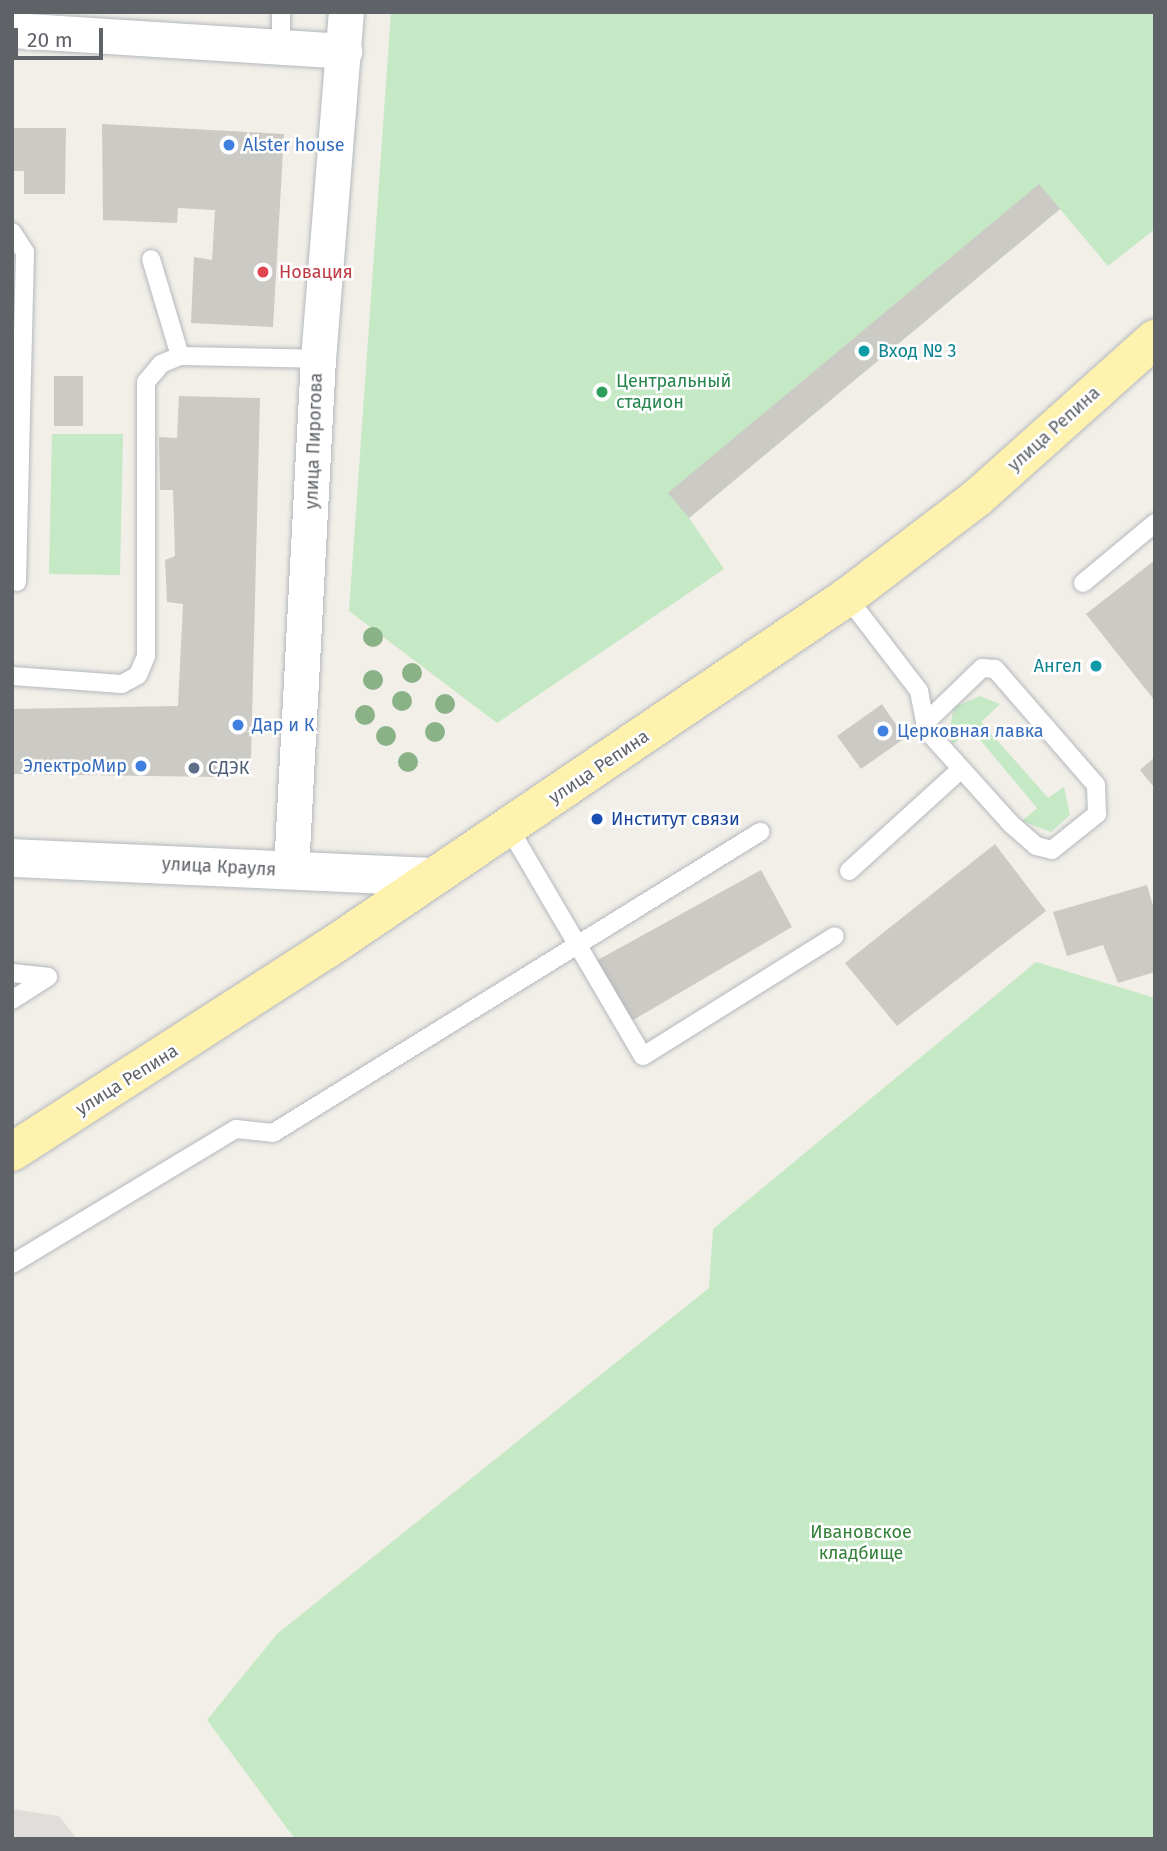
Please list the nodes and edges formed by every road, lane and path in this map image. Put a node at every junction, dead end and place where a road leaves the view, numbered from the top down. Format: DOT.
graph roads {
  1 [pos="346,12"];
  2 [pos="64,23"];
  3 [pos="281,29"];
  4 [pos="12,30"];
  5 [pos="344,51"];
  6 [pos="12,232"];
  7 [pos="150,259"];
  8 [pos="1153,342"];
  9 [pos="180,356"];
  10 [pos="318,359"];
  11 [pos="1155,523"];
  12 [pos="17,582"];
  13 [pos="1083,583"];
  14 [pos="847,597"];
  15 [pos="12,676"];
  16 [pos="925,723"];
  17 [pos="959,771"];
  18 [pos="509,828"];
  19 [pos="760,832"];
  20 [pos="12,858"];
  21 [pos="291,870"];
  22 [pos="849,872"];
  23 [pos="425,877"];
  24 [pos="835,936"];
  25 [pos="577,942"];
  26 [pos="12,973"];
  27 [pos="12,1000"];
  28 [pos="12,1152"];
  29 [pos="12,1264"];
  1 -- 5 [label="street, улица Пирогова"];
  2 -- 3 [label="street"];
  2 -- 4 [label="street"];
  3 -- 5 [label="street"];
  5 -- 10 [label="street, улица Пирогова"];
  6 -- 12 [label="lane"];
  7 -- 9 [label="lane"];
  8 -- 14 [label="main road, улица Репина"];
  9 -- 10 [label="lane"];
  9 -- 15 [label="lane"];
  10 -- 21 [label="street, улица Пирогова"];
  11 -- 13 [label="lane"];
  14 -- 16 [label="lane"];
  14 -- 18 [label="main road, улица Репина"];
  16 -- 17 [label="lane"];
  16 -- 17 [label="lane"];
  17 -- 22 [label="lane"];
  18 -- 23 [label="main road, улица Репина"];
  18 -- 25 [label="lane"];
  19 -- 25 [label="lane"];
  20 -- 21 [label="main road, улица Крауля"];
  21 -- 23 [label="main road, улица Крауля"];
  23 -- 28 [label="main road, улица Репина"];
  24 -- 25 [label="lane"];
  25 -- 29 [label="lane"];
  26 -- 27 [label="lane"];
}
